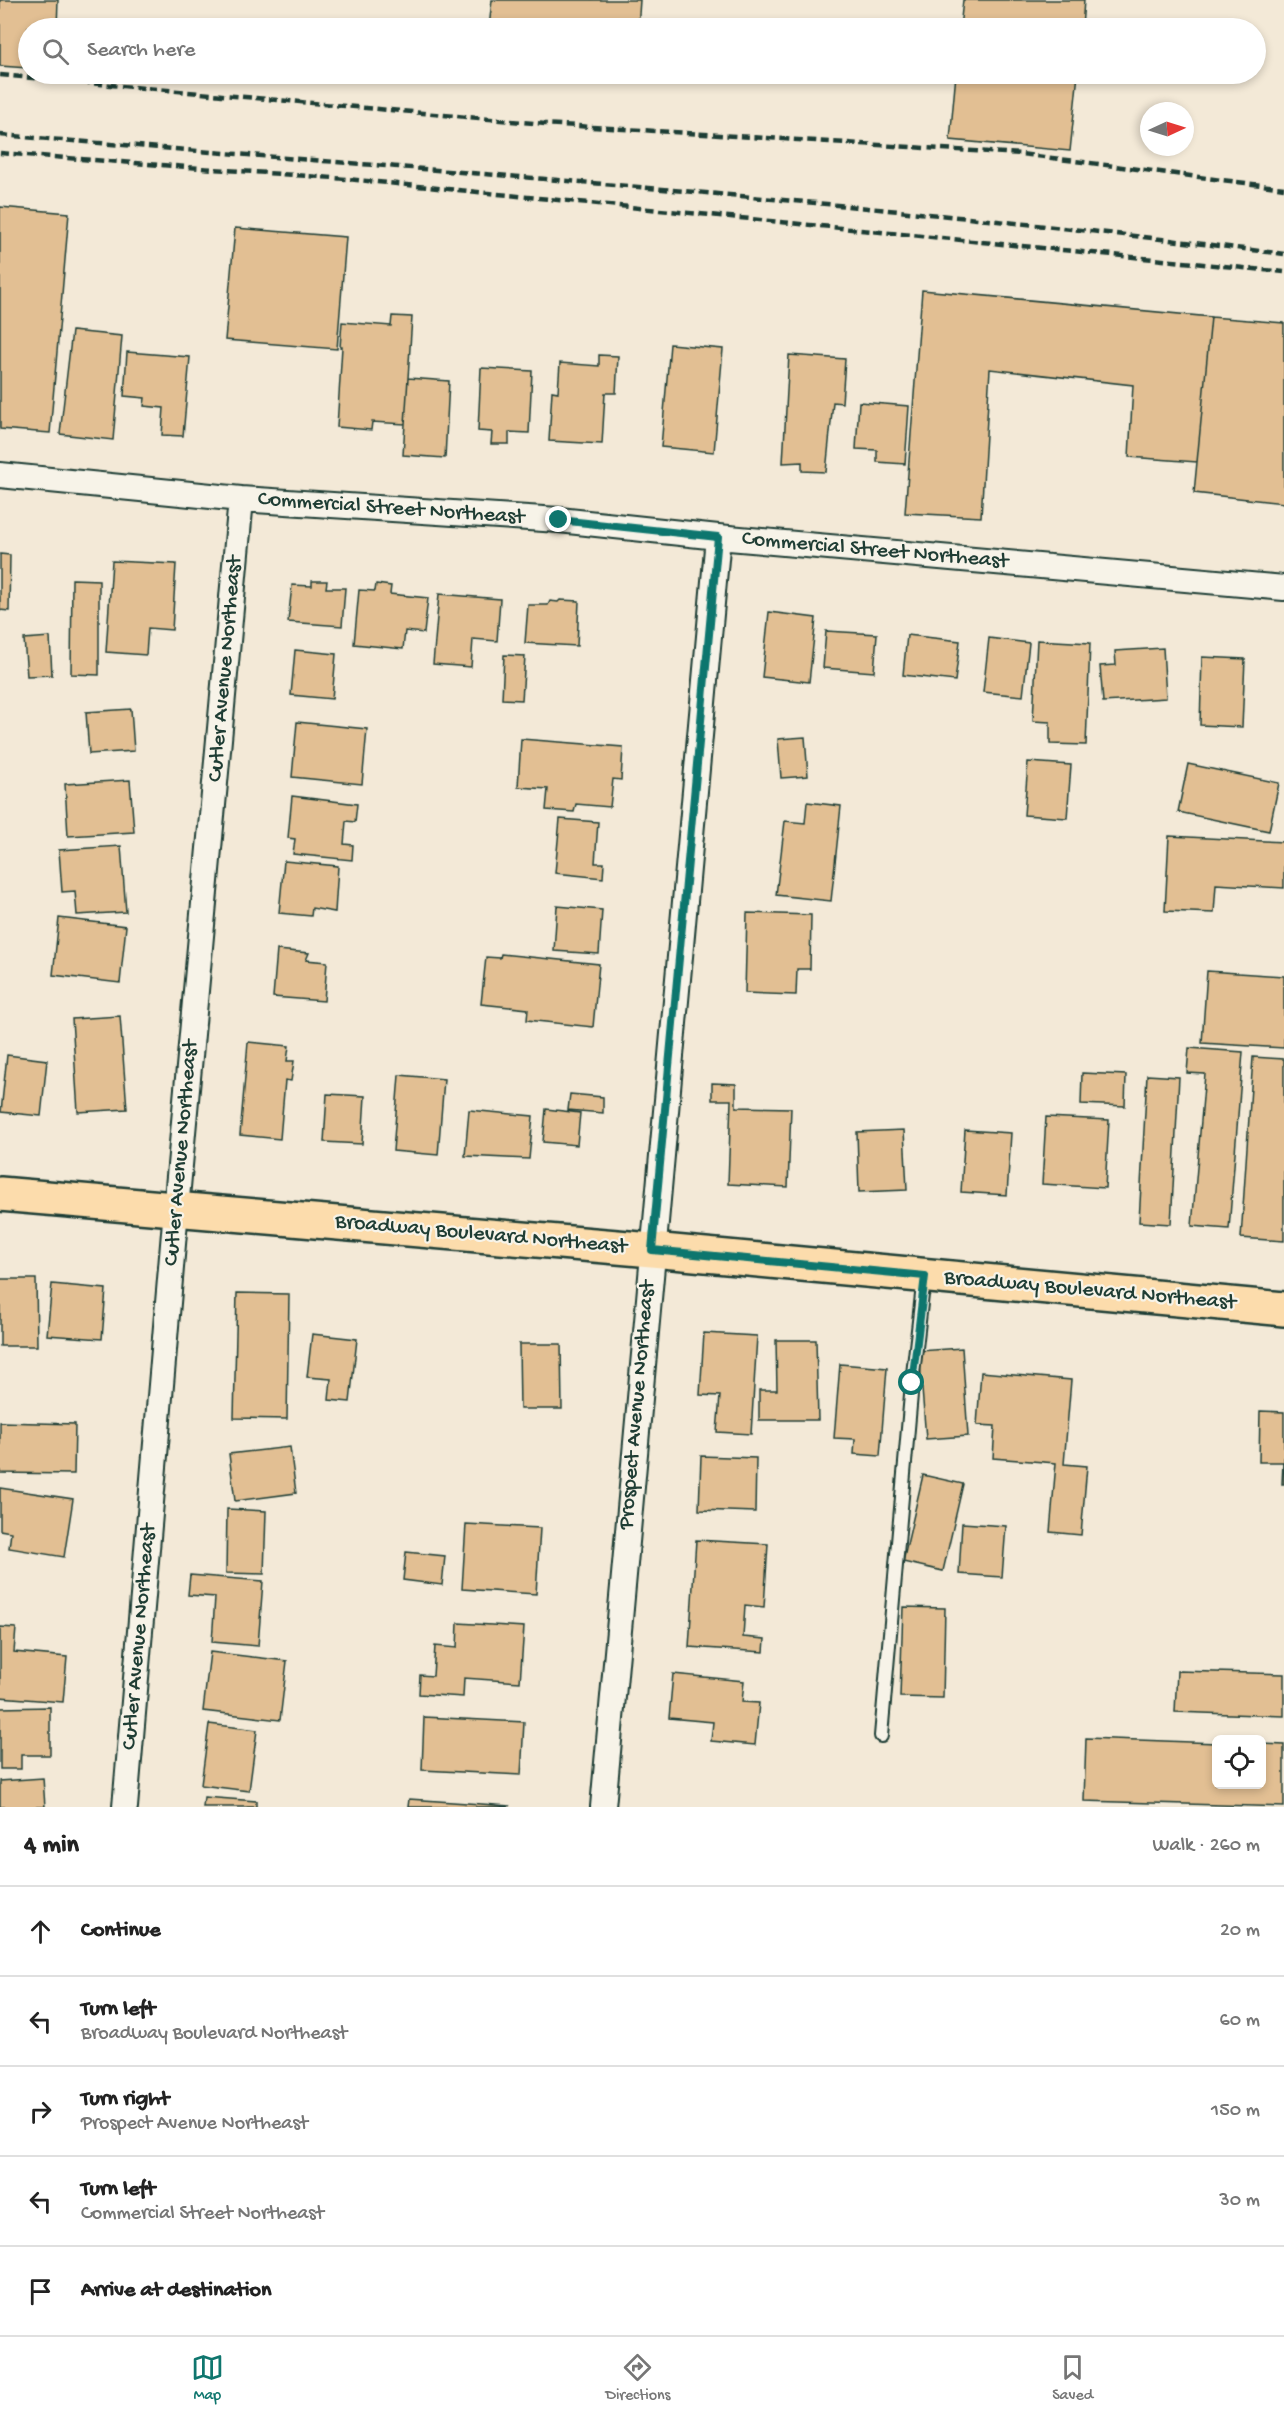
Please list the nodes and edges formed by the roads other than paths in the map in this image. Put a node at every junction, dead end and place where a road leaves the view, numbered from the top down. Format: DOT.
graph roads {
  1 [pos="0,475"];
  2 [pos="241,499"];
  3 [pos="718,537"];
  4 [pos="1284,588"];
  5 [pos="0,1194"];
  6 [pos="176,1209"];
  7 [pos="652,1250"];
  8 [pos="925,1276"];
  9 [pos="1284,1310"];
  10 [pos="881,1736"];
  11 [pos="125,1807"];
  12 [pos="603,1807"];
  1 -- 2 [label="street, Commercial Street Northeast"];
  2 -- 3 [label="street, Commercial Street Northeast"];
  2 -- 6 [label="street, Cutler Avenue Northeast"];
  3 -- 4 [label="street, Commercial Street Northeast"];
  3 -- 7 [label="street, Prospect Avenue Northeast"];
  5 -- 6 [label="main road, Broadway Boulevard Northeast"];
  6 -- 7 [label="main road, Broadway Boulevard Northeast"];
  6 -- 11 [label="street, Cutler Avenue Northeast"];
  7 -- 8 [label="main road, Broadway Boulevard Northeast"];
  7 -- 12 [label="street, Prospect Avenue Northeast"];
  8 -- 9 [label="main road, Broadway Boulevard Northeast"];
  8 -- 10 [label="lane"];
}
